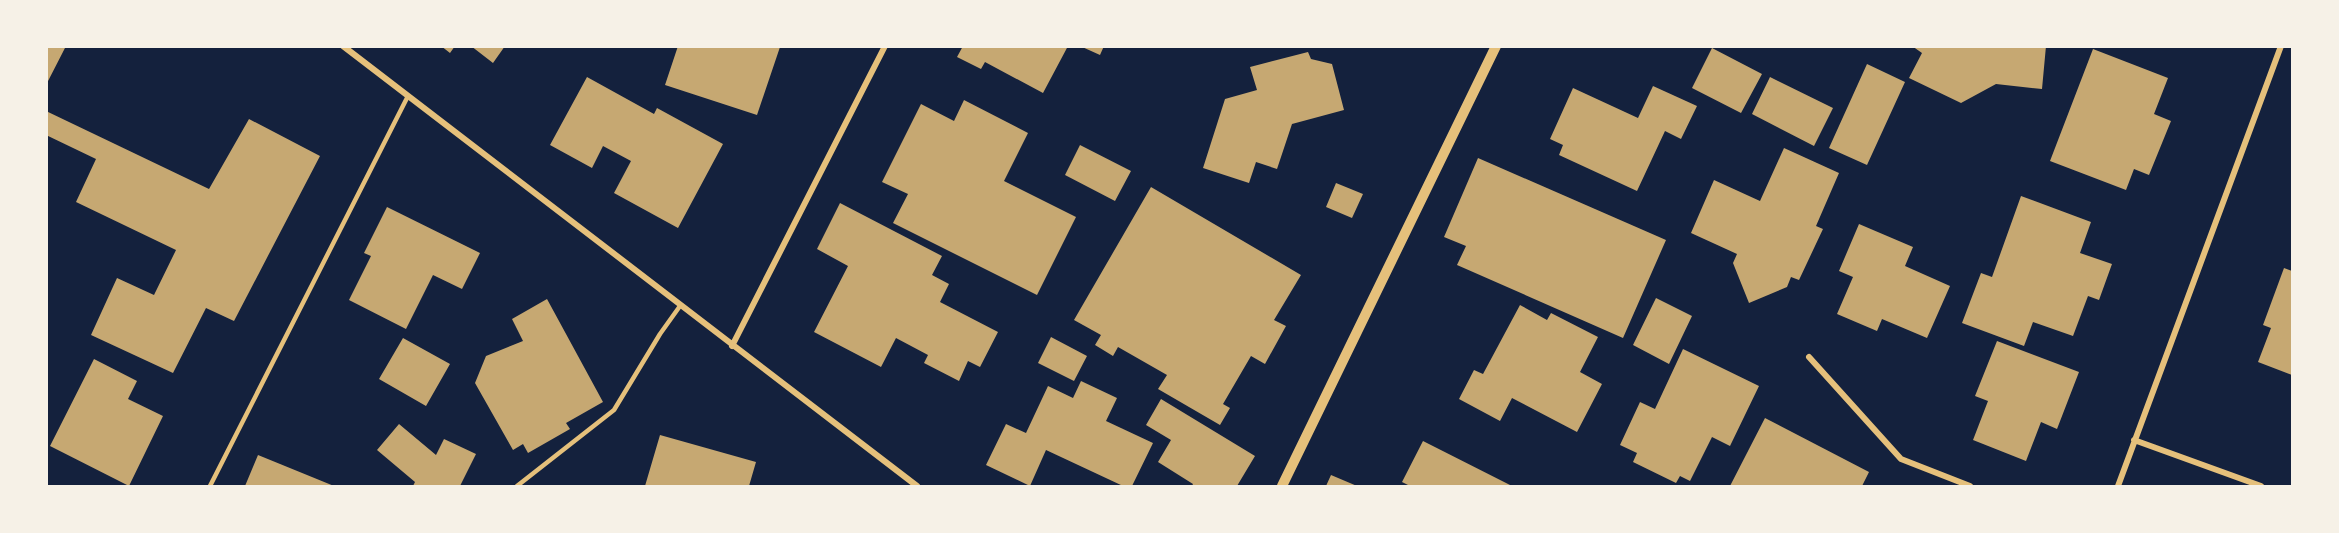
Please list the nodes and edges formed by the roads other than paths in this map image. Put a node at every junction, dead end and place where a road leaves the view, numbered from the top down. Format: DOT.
graph roads {
  1 [pos="343,46"];
  2 [pos="885,46"];
  3 [pos="1496,46"];
  4 [pos="2281,46"];
  5 [pos="408,96"];
  6 [pos="680,306"];
  7 [pos="732,346"];
  8 [pos="1809,357"];
  9 [pos="2134,440"];
  10 [pos="210,486"];
  11 [pos="517,486"];
  12 [pos="917,486"];
  13 [pos="1282,486"];
  14 [pos="1970,486"];
  15 [pos="2118,486"];
  16 [pos="2261,486"];
  1 -- 5 [label="street"];
  2 -- 7 [label="street"];
  3 -- 13 [label="street"];
  4 -- 9 [label="street"];
  5 -- 6 [label="street"];
  5 -- 10 [label="lane"];
  6 -- 7 [label="street"];
  6 -- 11 [label="lane"];
  7 -- 12 [label="street"];
  8 -- 14 [label="street"];
  9 -- 15 [label="street"];
  9 -- 16 [label="street"];
}
